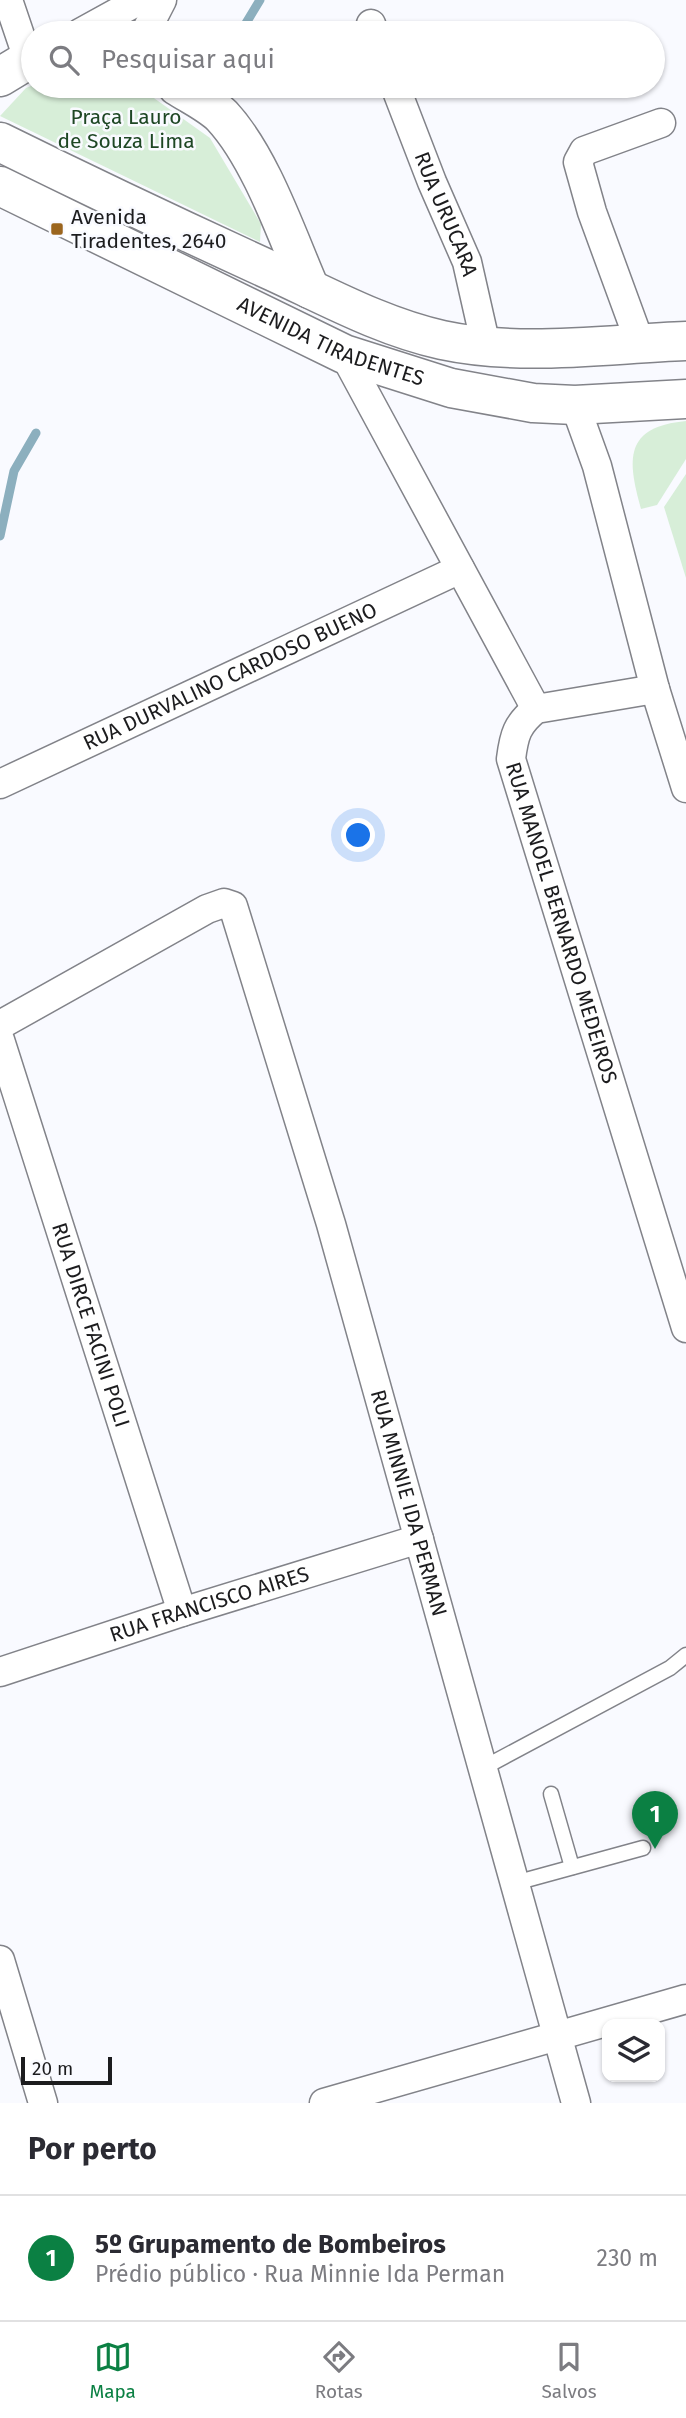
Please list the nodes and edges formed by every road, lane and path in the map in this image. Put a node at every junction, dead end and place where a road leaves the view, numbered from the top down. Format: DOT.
graph roads {
  1 [pos="8,0"];
  2 [pos="140,0"];
  3 [pos="162,0"];
  4 [pos="102,21"];
  5 [pos="151,21"];
  6 [pos="20,65"];
  7 [pos="195,98"];
  8 [pos="400,98"];
  9 [pos="661,123"];
  10 [pos="0,142"];
  11 [pos="0,186"];
  12 [pos="310,289"];
  13 [pos="686,341"];
  14 [pos="640,343"];
  15 [pos="486,346"];
  16 [pos="344,354"];
  17 [pos="686,399"];
  18 [pos="591,404"];
  19 [pos="460,569"];
  20 [pos="655,690"];
  21 [pos="536,709"];
  22 [pos="0,784"];
  23 [pos="686,788"];
  24 [pos="0,1025"];
  25 [pos="0,1040"];
  26 [pos="686,1328"];
  27 [pos="419,1539"];
  28 [pos="182,1612"];
  29 [pos="686,1655"];
  30 [pos="0,1672"];
  31 [pos="483,1768"];
  32 [pos="551,1794"];
  33 [pos="643,1848"];
  34 [pos="572,1867"];
  35 [pos="514,1883"];
  36 [pos="0,1960"];
  37 [pos="686,1998"];
  38 [pos="558,2037"];
  39 [pos="43,2103"];
  40 [pos="324,2103"];
  41 [pos="576,2103"];
  1 -- 6 [label="street"];
  2 -- 4 [label="street"];
  3 -- 5 [label="street"];
  7 -- 12 [label="main road"];
  8 -- 15 [label="street, RUA URUCARA"];
  9 -- 14 [label="street"];
  10 -- 12 [label="main road, AVENIDA TIRADENTES"];
  11 -- 16 [label="main road, AVENIDA TIRADENTES"];
  12 -- 15 [label="main road, AVENIDA TIRADENTES"];
  13 -- 14 [label="main road, AVENIDA TIRADENTES"];
  14 -- 15 [label="main road, AVENIDA TIRADENTES"];
  16 -- 18 [label="main road, AVENIDA TIRADENTES"];
  16 -- 19 [label="street"];
  17 -- 18 [label="main road, AVENIDA TIRADENTES"];
  18 -- 20 [label="street"];
  19 -- 21 [label="street"];
  19 -- 22 [label="street, RUA DURVALINO CARDOSO BUENO"];
  20 -- 21 [label="street"];
  20 -- 23 [label="street"];
  21 -- 26 [label="street, RUA MANOEL BERNARDO MEDEIROS"];
  24 -- 27 [label="street, RUA MINNIE IDA PERMAN"];
  25 -- 28 [label="street, RUA DIRCE FACINI POLI"];
  27 -- 28 [label="street, RUA FRANCISCO AIRES"];
  27 -- 31 [label="street, RUA MINNIE IDA PERMAN"];
  28 -- 30 [label="street, RUA FRANCISCO AIRES"];
  29 -- 31 [label="lane"];
  31 -- 35 [label="street, RUA MINNIE IDA PERMAN"];
  32 -- 34 [label="lane"];
  33 -- 34 [label="lane"];
  34 -- 35 [label="lane"];
  35 -- 38 [label="street, RUA MINNIE IDA PERMAN"];
  36 -- 39 [label="street"];
  37 -- 38 [label="street"];
  38 -- 40 [label="street"];
  38 -- 41 [label="street, RUA MINNIE IDA PERMAN"];
}
